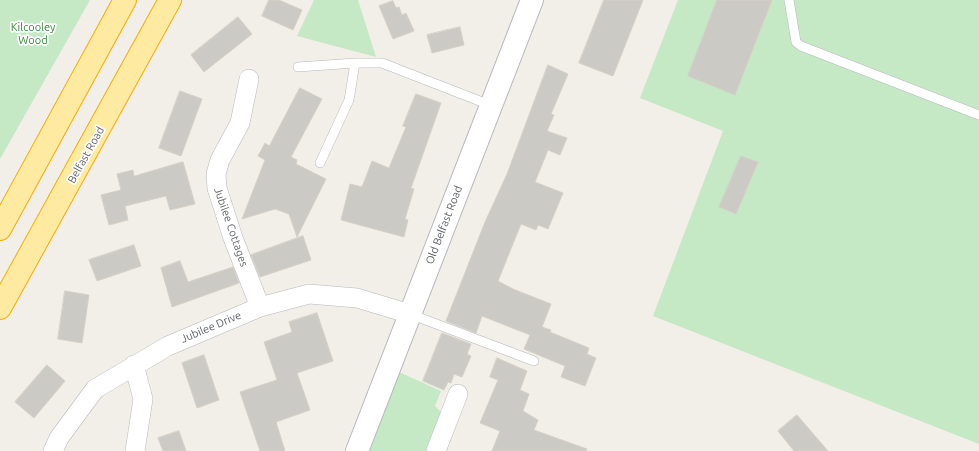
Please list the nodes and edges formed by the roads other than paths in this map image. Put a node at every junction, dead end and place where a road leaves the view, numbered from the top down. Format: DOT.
graph roads {
  1 [pos="125,0"];
  2 [pos="170,0"];
  3 [pos="532,0"];
  4 [pos="789,0"];
  5 [pos="355,63"];
  6 [pos="298,68"];
  7 [pos="249,79"];
  8 [pos="490,105"];
  9 [pos="979,115"];
  10 [pos="320,163"];
  11 [pos="0,228"];
  12 [pos="260,307"];
  13 [pos="0,308"];
  14 [pos="410,314"];
  15 [pos="534,361"];
  16 [pos="134,365"];
  17 [pos="458,394"];
  18 [pos="53,451"];
  19 [pos="135,451"];
  20 [pos="357,451"];
  21 [pos="436,451"];
  1 -- 11 [label="highway"];
  2 -- 13 [label="highway, Belfast Road"];
  3 -- 8 [label="street, Old Belfast Road"];
  4 -- 9 [label="lane"];
  5 -- 6 [label="lane"];
  5 -- 8 [label="lane"];
  5 -- 10 [label="lane"];
  7 -- 12 [label="street, Jubilee Cottages"];
  8 -- 14 [label="street, Old Belfast Road"];
  12 -- 14 [label="street, Jubilee Drive"];
  12 -- 16 [label="street, Jubilee Drive"];
  14 -- 15 [label="lane"];
  14 -- 20 [label="street, Old Belfast Road"];
  16 -- 18 [label="street, Jubilee Drive"];
  16 -- 19 [label="street"];
  17 -- 21 [label="street"];
}
